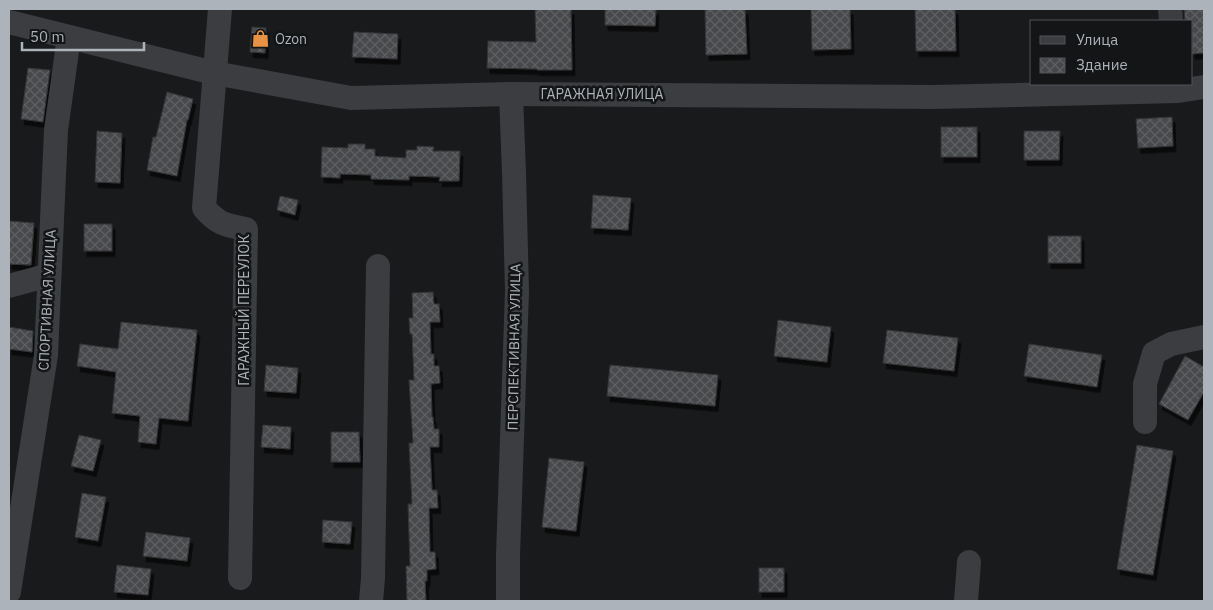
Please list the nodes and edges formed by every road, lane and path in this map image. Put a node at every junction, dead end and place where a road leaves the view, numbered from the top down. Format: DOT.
graph roads {
  1 [pos="220,9"];
  2 [pos="9,22"];
  3 [pos="69,37"];
  4 [pos="214,73"];
  5 [pos="1177,87"];
  6 [pos="1204,87"];
  7 [pos="511,94"];
  8 [pos="378,266"];
  9 [pos="50,275"];
  10 [pos="9,286"];
  11 [pos="1204,337"];
  12 [pos="1145,422"];
  13 [pos="969,562"];
  14 [pos="240,578"];
  15 [pos="9,592"];
  16 [pos="371,601"];
  17 [pos="508,601"];
  18 [pos="966,601"];
  1 -- 4 [label="street, ГАРАЖНЫЙ ПЕРЕУЛОК"];
  2 -- 3 [label="street, ГАРАЖНАЯ УЛИЦА"];
  3 -- 4 [label="street, ГАРАЖНАЯ УЛИЦА"];
  3 -- 9 [label="street, СПОРТИВНАЯ УЛИЦА"];
  4 -- 7 [label="street, ГАРАЖНАЯ УЛИЦА"];
  4 -- 14 [label="street, ГАРАЖНЫЙ ПЕРЕУЛОК"];
  5 -- 6 [label="street, ГАРАЖНАЯ УЛИЦА"];
  5 -- 7 [label="street, ГАРАЖНАЯ УЛИЦА"];
  7 -- 17 [label="street, ПЕРСПЕКТИВНАЯ УЛИЦА"];
  8 -- 16 [label="street"];
  9 -- 10 [label="street"];
  9 -- 15 [label="street, СПОРТИВНАЯ УЛИЦА"];
  11 -- 12 [label="street"];
  13 -- 18 [label="street"];
}
